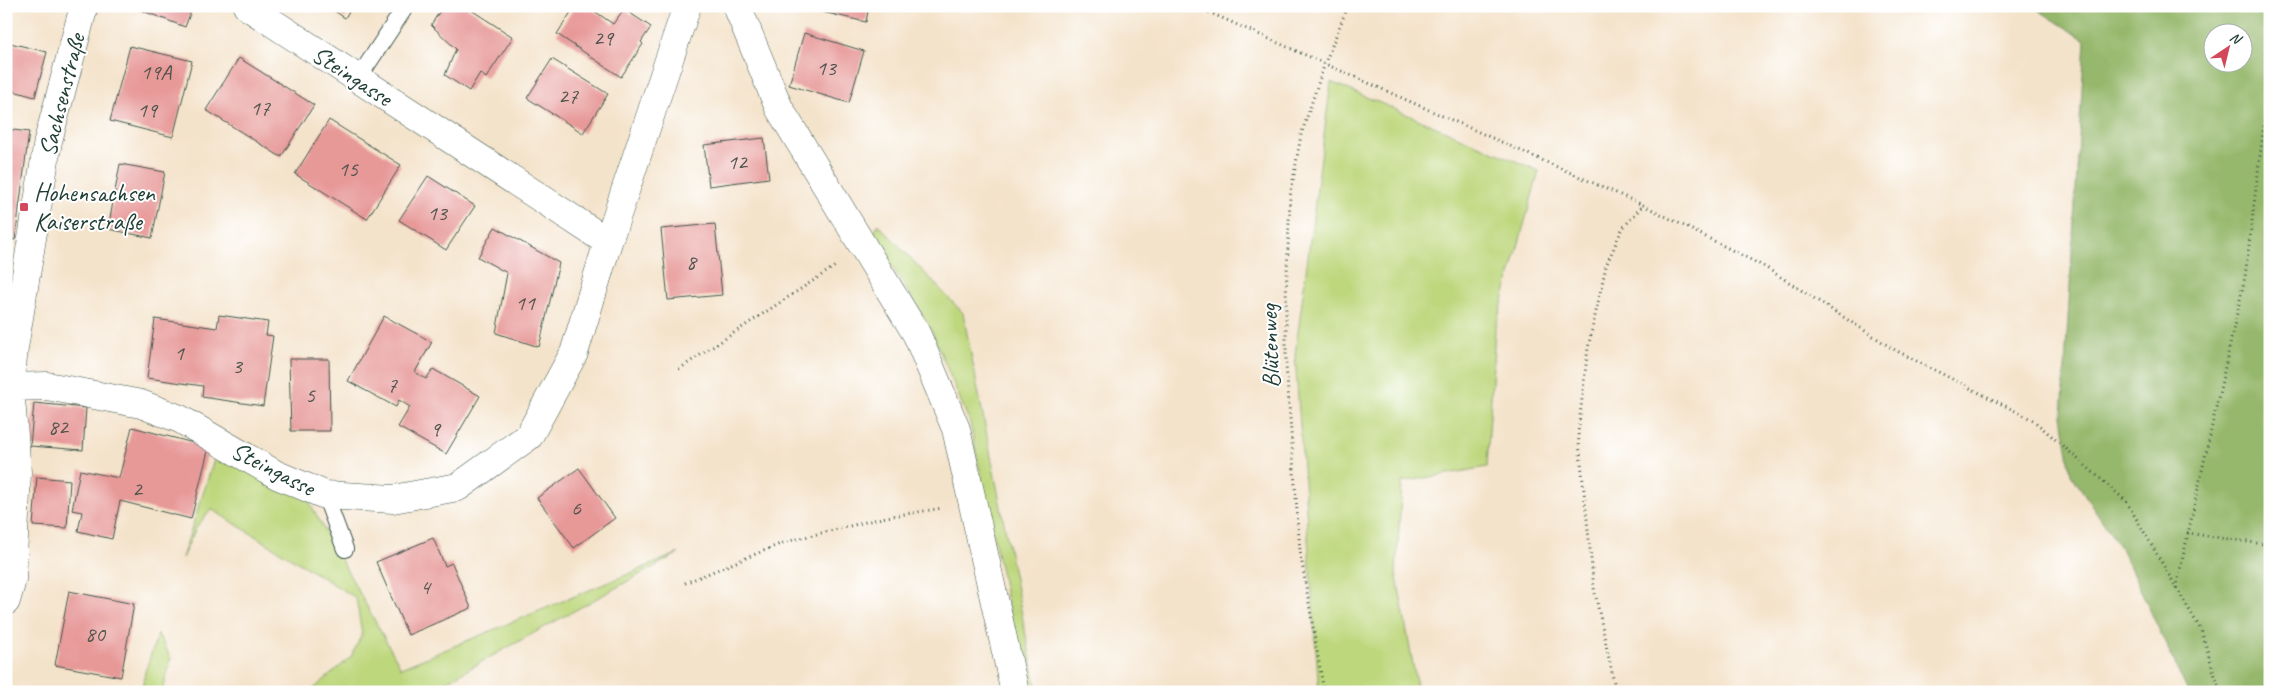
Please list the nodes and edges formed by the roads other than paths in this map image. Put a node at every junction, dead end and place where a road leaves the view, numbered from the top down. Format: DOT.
graph roads {
  1 [pos="84,6"];
  2 [pos="247,6"];
  3 [pos="406,6"];
  4 [pos="687,6"];
  5 [pos="737,6"];
  6 [pos="357,80"];
  7 [pos="608,242"];
  8 [pos="8,387"];
  9 [pos="325,495"];
  10 [pos="345,549"];
  11 [pos="6,601"];
  12 [pos="1015,692"];
  1 -- 8 [label="street, Sachsenstraße"];
  2 -- 6 [label="street, Steingasse"];
  3 -- 6 [label="lane"];
  4 -- 7 [label="street, Steingasse"];
  5 -- 12 [label="street"];
  6 -- 7 [label="street, Steingasse"];
  7 -- 9 [label="street, Steingasse"];
  8 -- 9 [label="street, Steingasse"];
  8 -- 11 [label="street, Sachsenstraße"];
  9 -- 10 [label="lane"];
}
